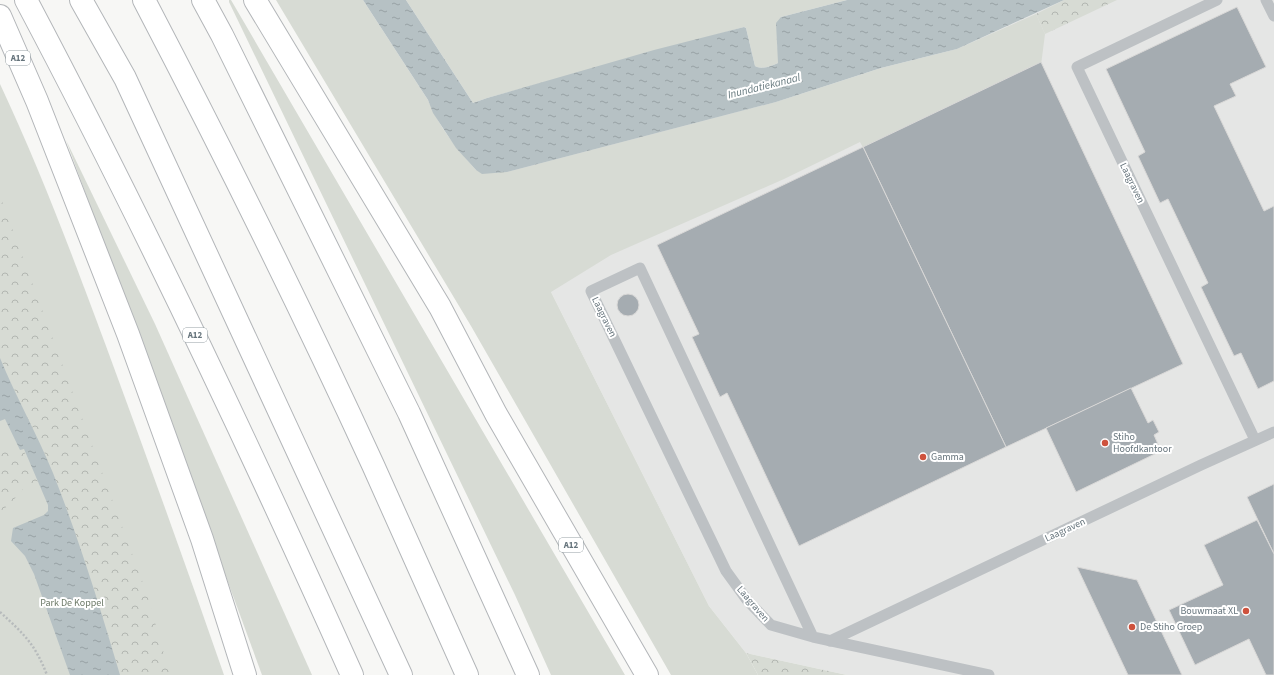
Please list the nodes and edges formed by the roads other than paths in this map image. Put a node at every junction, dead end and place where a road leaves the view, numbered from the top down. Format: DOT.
graph roads {
  1 [pos="26,0"];
  2 [pos="81,0"];
  3 [pos="144,0"];
  4 [pos="203,0"];
  5 [pos="256,0"];
  6 [pos="1217,0"];
  7 [pos="1266,0"];
  8 [pos="0,16"];
  9 [pos="1274,16"];
  10 [pos="1274,432"];
  11 [pos="1255,440"];
  12 [pos="813,637"];
  13 [pos="830,641"];
  14 [pos="245,675"];
  15 [pos="352,675"];
  16 [pos="401,675"];
  17 [pos="466,675"];
  18 [pos="528,675"];
  19 [pos="646,675"];
  20 [pos="989,675"];
  1 -- 15 [label="highway, A12"];
  2 -- 16 [label="highway"];
  3 -- 17 [label="highway"];
  4 -- 18 [label="highway"];
  5 -- 19 [label="highway, A12"];
  6 -- 11 [label="lane, Laagraven"];
  7 -- 9 [label="lane"];
  8 -- 14 [label="highway, A12"];
  10 -- 11 [label="lane, Laagraven"];
  11 -- 13 [label="lane, Laagraven"];
  12 -- 12 [label="lane, Laagraven"];
  12 -- 13 [label="lane, Laagraven"];
  13 -- 20 [label="lane, Laagraven"];
}
